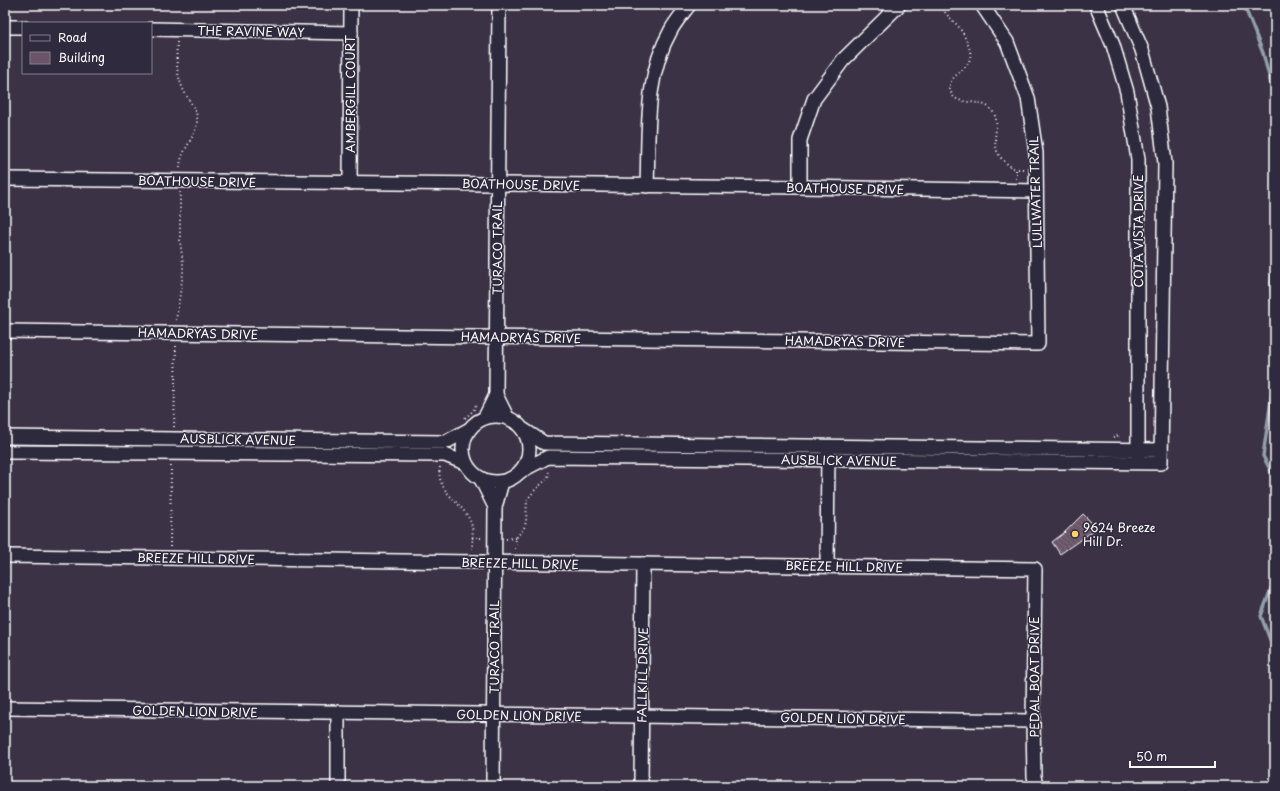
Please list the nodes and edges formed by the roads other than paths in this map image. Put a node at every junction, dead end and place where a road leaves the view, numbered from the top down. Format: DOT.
graph roads {
  1 [pos="351,5"];
  2 [pos="499,5"];
  3 [pos="689,5"];
  4 [pos="899,5"];
  5 [pos="982,5"];
  6 [pos="1096,5"];
  7 [pos="1123,5"];
  8 [pos="5,27"];
  9 [pos="22,27"];
  10 [pos="152,29"];
  11 [pos="351,33"];
  12 [pos="5,179"];
  13 [pos="350,183"];
  14 [pos="498,184"];
  15 [pos="647,186"];
  16 [pos="800,187"];
  17 [pos="1036,191"];
  18 [pos="5,331"];
  19 [pos="496,337"];
  20 [pos="1038,344"];
  21 [pos="496,395"];
  22 [pos="485,417"];
  23 [pos="507,417"];
  24 [pos="468,430"];
  25 [pos="524,430"];
  26 [pos="5,437"];
  27 [pos="828,446"];
  28 [pos="1137,449"];
  29 [pos="1161,450"];
  30 [pos="5,452"];
  31 [pos="828,460"];
  32 [pos="465,463"];
  33 [pos="1138,463"];
  34 [pos="1161,463"];
  35 [pos="521,471"];
  36 [pos="481,479"];
  37 [pos="502,482"];
  38 [pos="495,508"];
  39 [pos="5,556"];
  40 [pos="495,562"];
  41 [pos="643,564"];
  42 [pos="827,565"];
  43 [pos="1035,569"];
  44 [pos="5,708"];
  45 [pos="338,713"];
  46 [pos="494,715"];
  47 [pos="641,716"];
  48 [pos="1033,721"];
  49 [pos="338,786"];
  50 [pos="493,786"];
  51 [pos="641,786"];
  52 [pos="1036,786"];
  1 -- 11 [label="street, AMBERGILL COURT"];
  2 -- 14 [label="street, TURACO TRAIL"];
  3 -- 15 [label="street"];
  4 -- 16 [label="street"];
  5 -- 17 [label="street, LULLWATER TRAIL"];
  6 -- 28 [label="street, COTA VISTA DRIVE"];
  7 -- 29 [label="street, COTA VISTA DRIVE"];
  8 -- 9 [label="street"];
  10 -- 11 [label="street, THE RAVINE WAY"];
  11 -- 13 [label="street, AMBERGILL COURT"];
  12 -- 13 [label="street, BOATHOUSE DRIVE"];
  13 -- 14 [label="street, BOATHOUSE DRIVE"];
  14 -- 15 [label="street, BOATHOUSE DRIVE"];
  14 -- 19 [label="street, TURACO TRAIL"];
  15 -- 16 [label="street, BOATHOUSE DRIVE"];
  16 -- 17 [label="street, BOATHOUSE DRIVE"];
  17 -- 20 [label="street, LULLWATER TRAIL"];
  18 -- 19 [label="street, HAMADRYAS DRIVE"];
  19 -- 20 [label="street, HAMADRYAS DRIVE"];
  19 -- 21 [label="street, TURACO TRAIL"];
  21 -- 22 [label="street, TURACO TRAIL"];
  21 -- 23 [label="street, TURACO TRAIL"];
  22 -- 23 [label="street"];
  22 -- 24 [label="street"];
  23 -- 25 [label="street"];
  24 -- 26 [label="street, AUSBLICK AVENUE"];
  24 -- 32 [label="street"];
  25 -- 27 [label="street, AUSBLICK AVENUE"];
  25 -- 35 [label="street"];
  27 -- 28 [label="street, AUSBLICK AVENUE"];
  27 -- 31 [label="street"];
  28 -- 29 [label="street, AUSBLICK AVENUE"];
  28 -- 33 [label="street, COTA VISTA DRIVE"];
  29 -- 34 [label="street, COTA VISTA DRIVE"];
  30 -- 32 [label="street, AUSBLICK AVENUE"];
  31 -- 33 [label="street, AUSBLICK AVENUE"];
  31 -- 35 [label="street, AUSBLICK AVENUE"];
  31 -- 42 [label="street"];
  32 -- 36 [label="street"];
  33 -- 34 [label="street, AUSBLICK AVENUE"];
  35 -- 37 [label="street"];
  36 -- 37 [label="street"];
  36 -- 38 [label="street, TURACO TRAIL"];
  37 -- 38 [label="street, TURACO TRAIL"];
  38 -- 40 [label="street, TURACO TRAIL"];
  39 -- 40 [label="street, BREEZE HILL DRIVE"];
  40 -- 41 [label="street, BREEZE HILL DRIVE"];
  40 -- 46 [label="street, TURACO TRAIL"];
  41 -- 42 [label="street, BREEZE HILL DRIVE"];
  41 -- 47 [label="street, FALLKILL DRIVE"];
  42 -- 43 [label="street, BREEZE HILL DRIVE"];
  43 -- 48 [label="street, PEDAL BOAT DRIVE"];
  44 -- 45 [label="street, GOLDEN LION DRIVE"];
  45 -- 46 [label="street, GOLDEN LION DRIVE"];
  45 -- 49 [label="street"];
  46 -- 47 [label="street, GOLDEN LION DRIVE"];
  46 -- 50 [label="street, TURACO TRAIL"];
  47 -- 48 [label="street, GOLDEN LION DRIVE"];
  47 -- 51 [label="street, FALLKILL DRIVE"];
  48 -- 52 [label="street, PEDAL BOAT DRIVE"];
}
